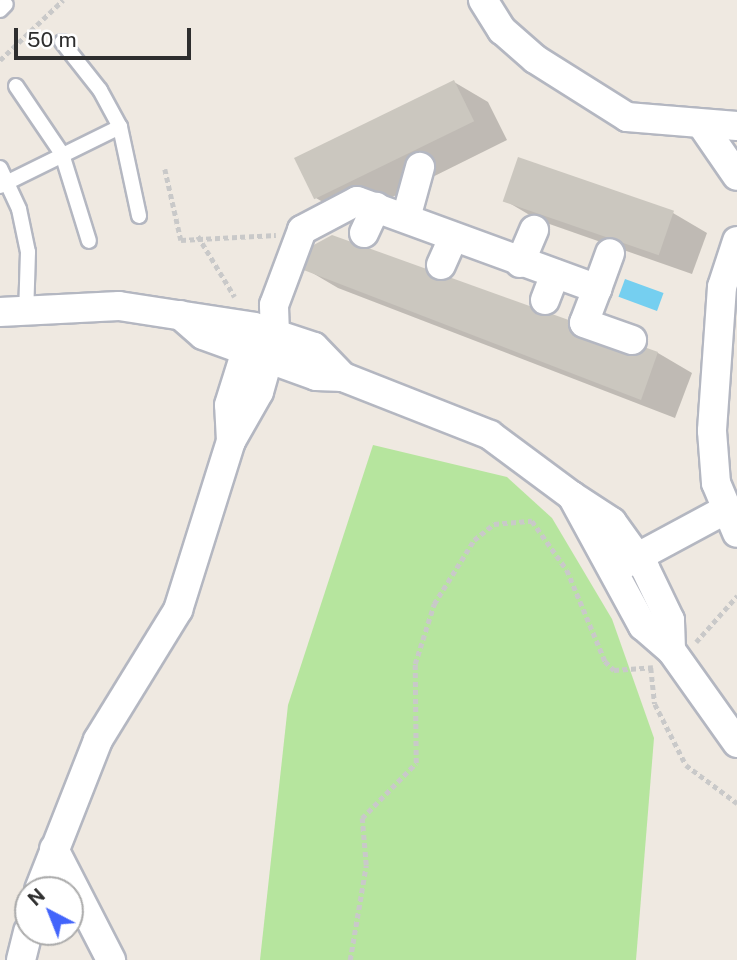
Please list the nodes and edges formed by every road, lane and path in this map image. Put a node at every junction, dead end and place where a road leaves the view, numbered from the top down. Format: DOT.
graph roads {
  1 [pos="63,0"];
  2 [pos="483,0"];
  3 [pos="62,42"];
  4 [pos="0,60"];
  5 [pos="16,86"];
  6 [pos="737,126"];
  7 [pos="120,127"];
  8 [pos="704,128"];
  9 [pos="62,154"];
  10 [pos="420,167"];
  11 [pos="0,168"];
  12 [pos="166,169"];
  13 [pos="737,176"];
  14 [pos="4,183"];
  15 [pos="376,207"];
  16 [pos="139,216"];
  17 [pos="406,218"];
  18 [pos="534,230"];
  19 [pos="364,233"];
  20 [pos="453,238"];
  21 [pos="89,241"];
  22 [pos="737,241"];
  23 [pos="272,247"];
  24 [pos="610,253"];
  25 [pos="520,263"];
  26 [pos="441,265"];
  27 [pos="597,289"];
  28 [pos="13,313"];
  29 [pos="632,340"];
  30 [pos="260,343"];
  31 [pos="730,522"];
  32 [pos="626,564"];
  33 [pos="737,596"];
  34 [pos="666,658"];
  35 [pos="737,743"];
  36 [pos="737,803"];
  37 [pos="54,849"];
  38 [pos="44,876"];
  39 [pos="111,960"];
  40 [pos="350,960"];
  1 -- 4 [label="path"];
  2 -- 8 [label="street"];
  3 -- 7 [label="lane"];
  5 -- 9 [label="lane"];
  6 -- 8 [label="street"];
  7 -- 9 [label="lane"];
  7 -- 16 [label="lane"];
  8 -- 13 [label="street"];
  9 -- 14 [label="lane"];
  9 -- 21 [label="lane"];
  10 -- 17 [label="street"];
  11 -- 14 [label="lane"];
  12 -- 23 [label="path"];
  14 -- 28 [label="lane"];
  15 -- 17 [label="street"];
  15 -- 19 [label="street"];
  15 -- 30 [label="street"];
  17 -- 20 [label="street"];
  18 -- 25 [label="street"];
  20 -- 25 [label="street"];
  20 -- 26 [label="street"];
  22 -- 31 [label="street"];
  24 -- 27 [label="street"];
  25 -- 27 [label="street"];
  27 -- 29 [label="street"];
  28 -- 30 [label="street"];
  30 -- 32 [label="street"];
  30 -- 37 [label="street"];
  31 -- 32 [label="street"];
  32 -- 34 [label="street"];
  33 -- 34 [label="path"];
  34 -- 35 [label="street"];
  34 -- 36 [label="path"];
  34 -- 40 [label="path"];
  37 -- 38 [label="street"];
  37 -- 39 [label="street"];
}
